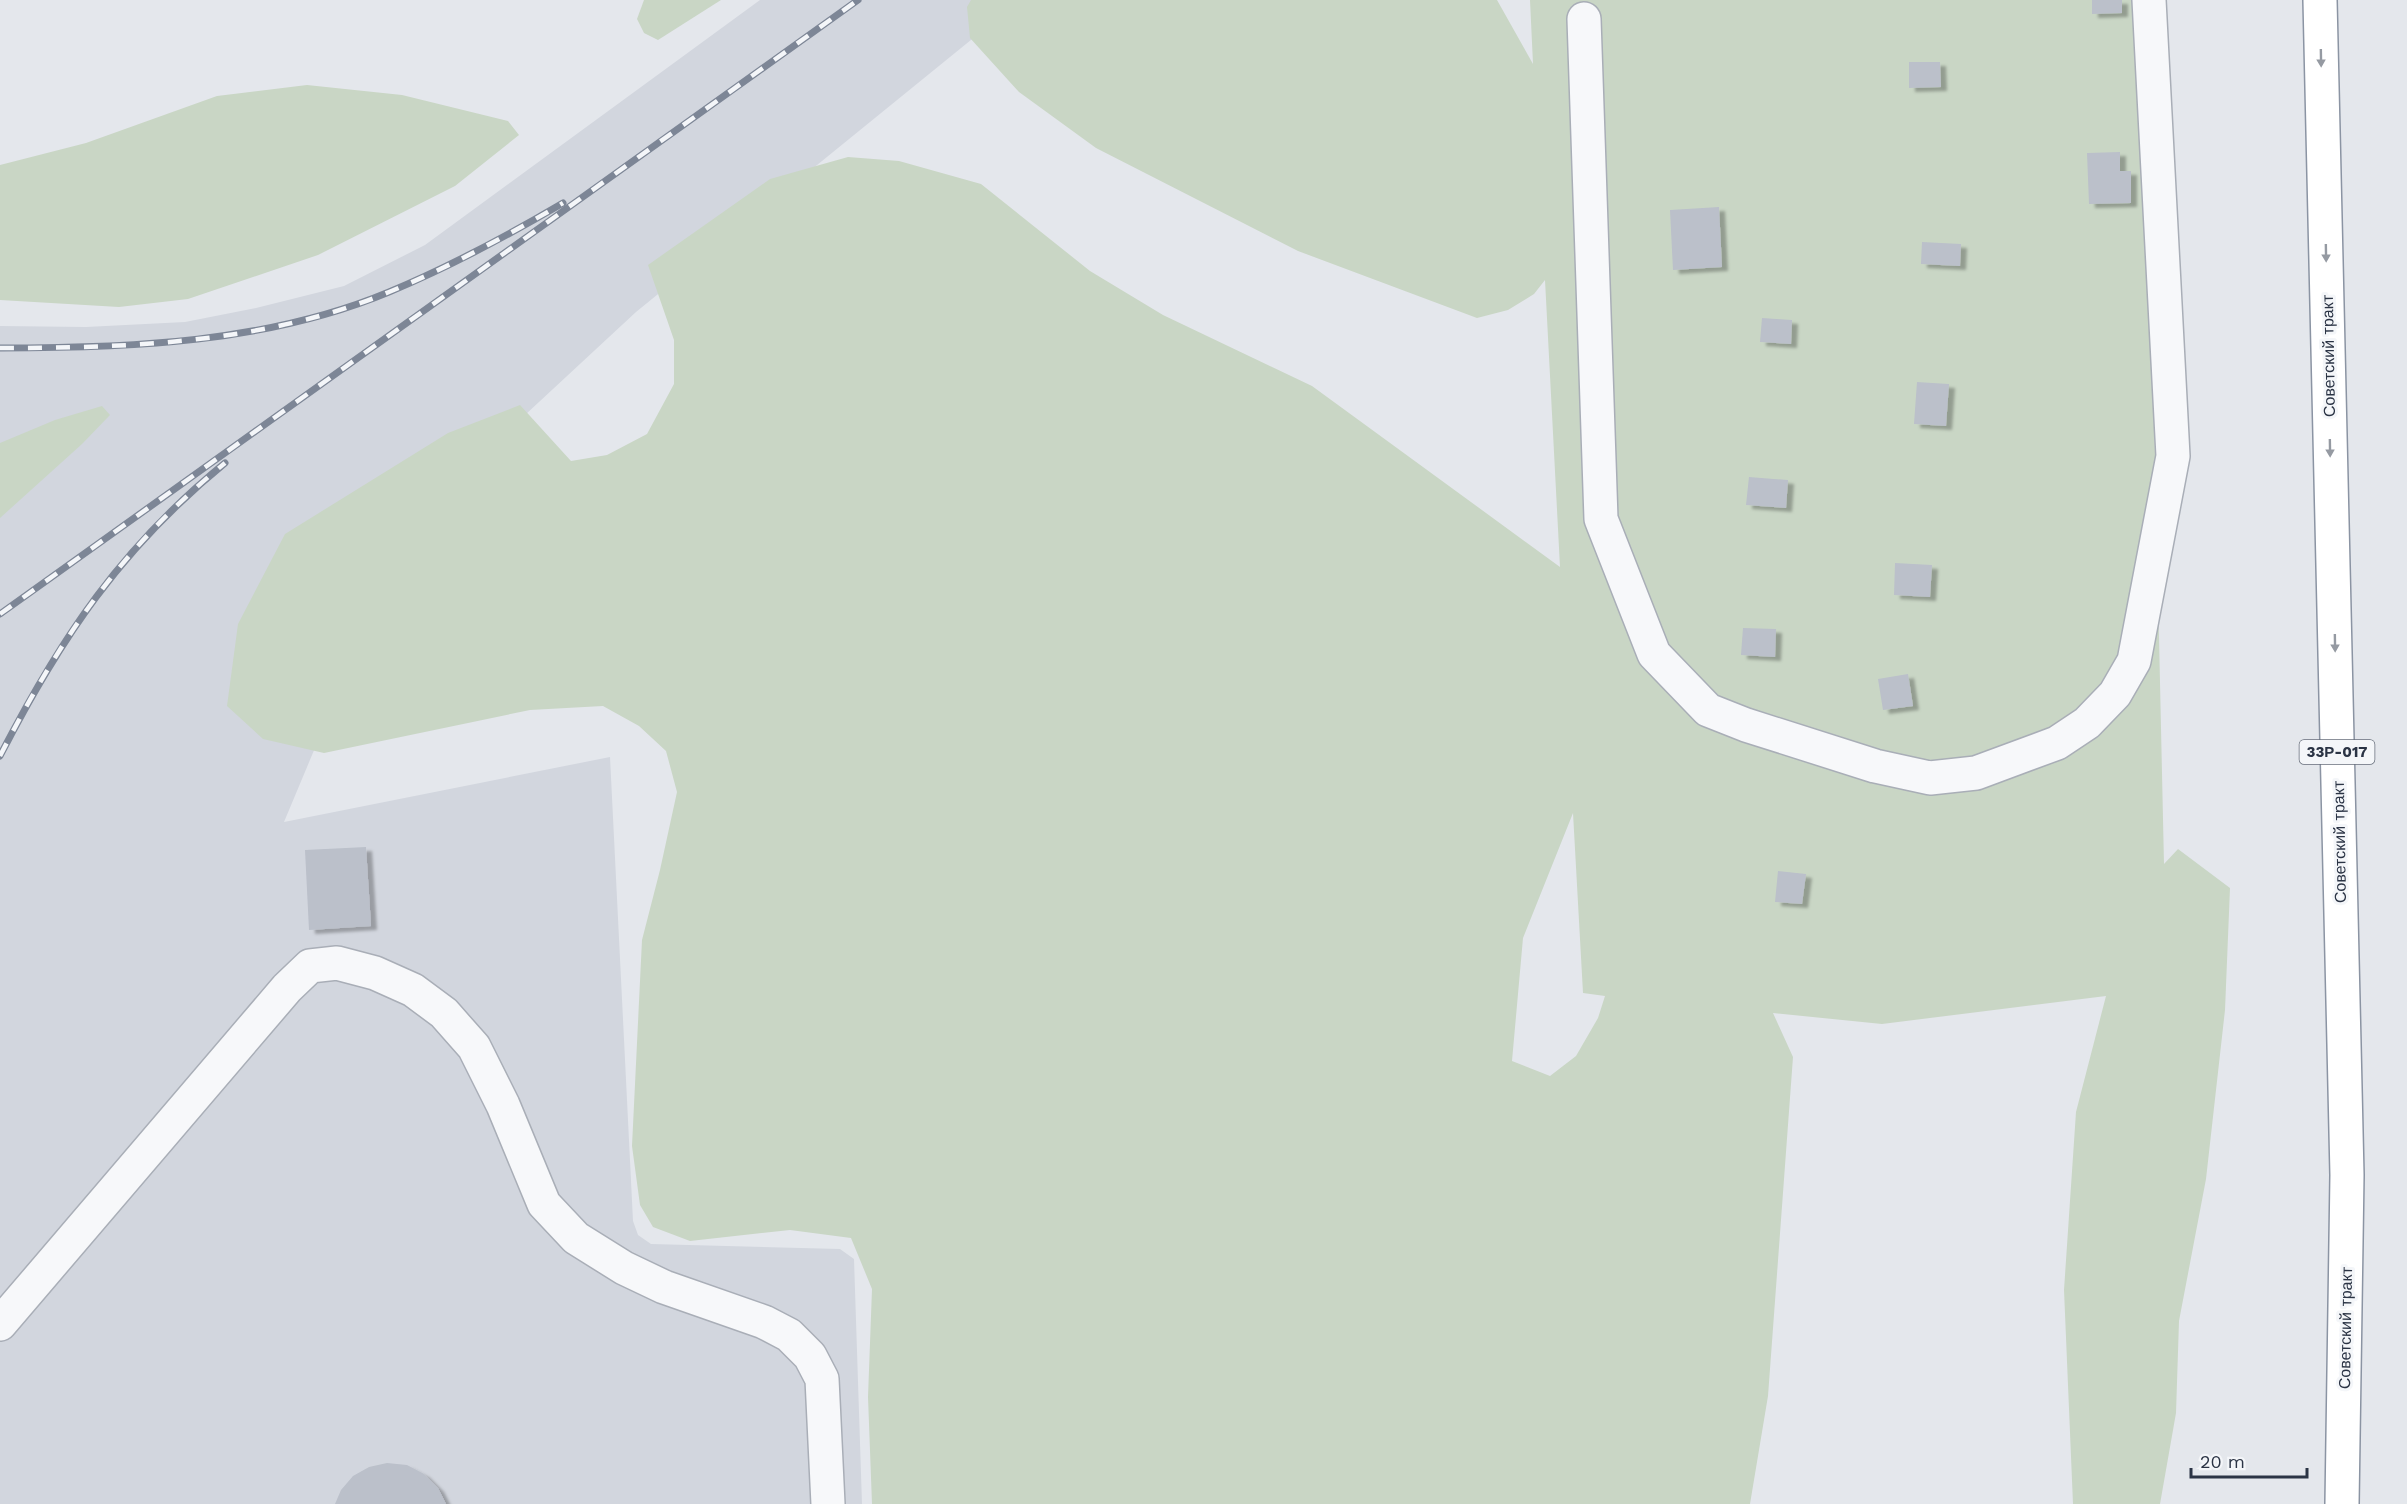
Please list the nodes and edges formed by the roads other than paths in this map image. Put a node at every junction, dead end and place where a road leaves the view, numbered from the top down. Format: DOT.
graph roads {
  1 [pos="2150,0"];
  2 [pos="2320,0"];
  3 [pos="1584,19"];
  4 [pos="0,1324"];
  5 [pos="828,1504"];
  6 [pos="2342,1504"];
  1 -- 3 [label="lane"];
  2 -- 6 [label="highway, Советский тракт / 33Р-017, one-way"];
  4 -- 5 [label="lane"];
}
